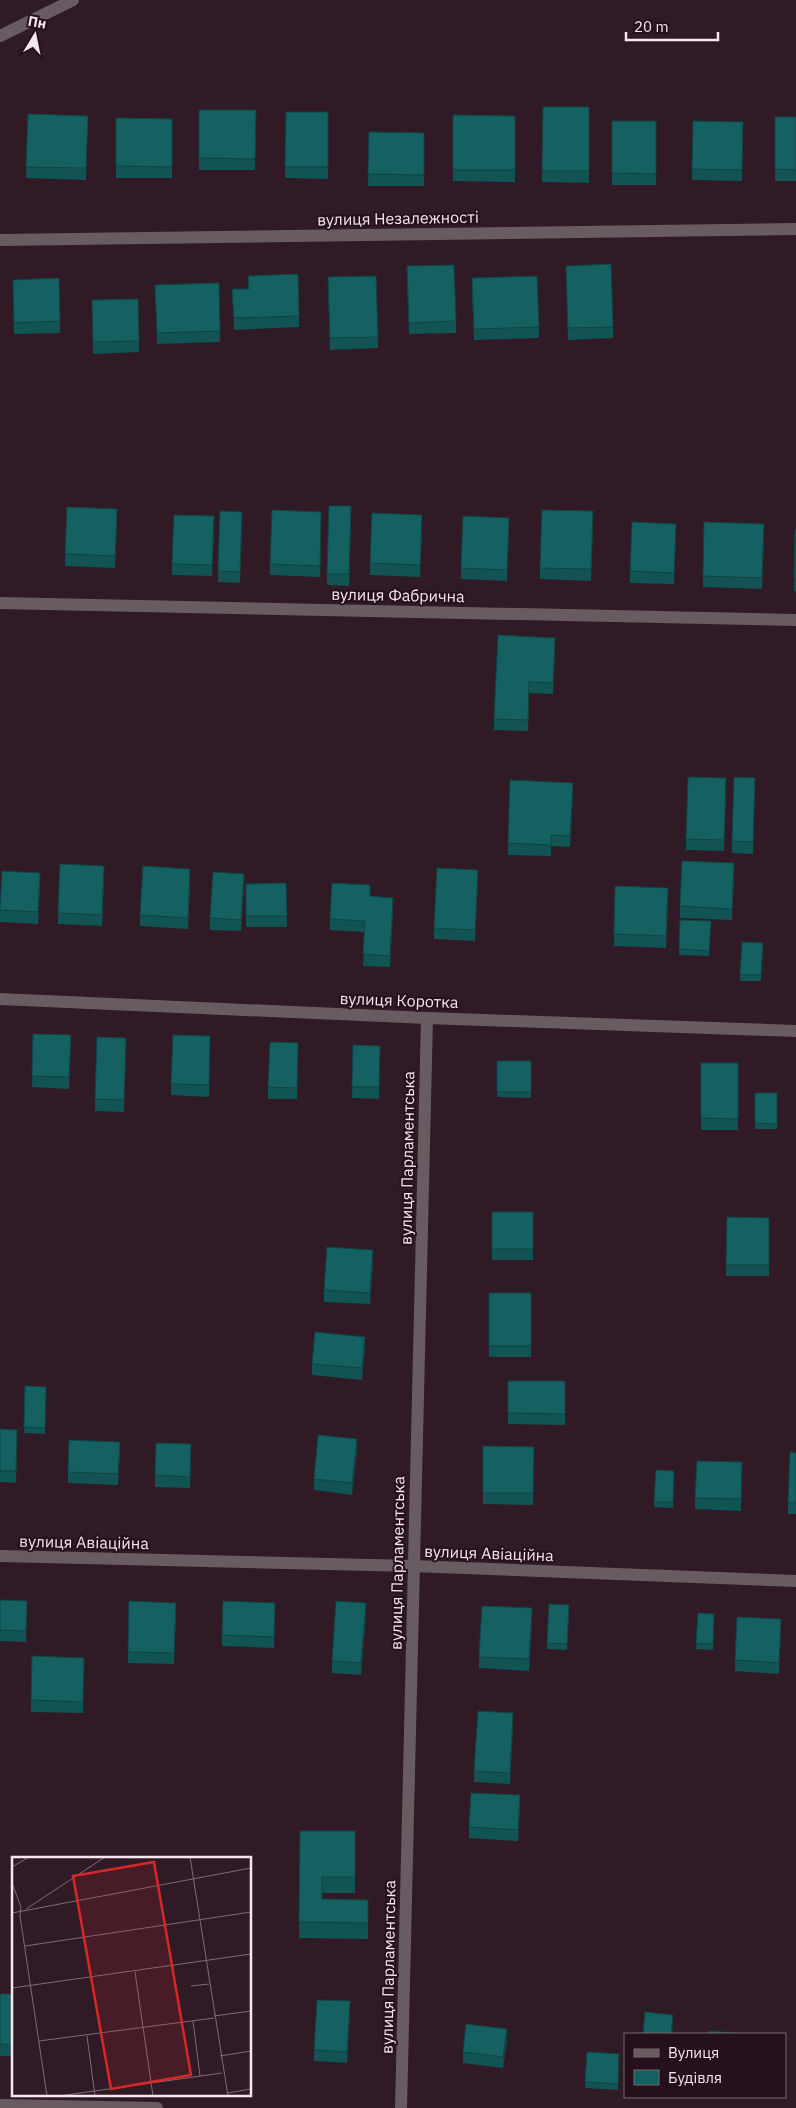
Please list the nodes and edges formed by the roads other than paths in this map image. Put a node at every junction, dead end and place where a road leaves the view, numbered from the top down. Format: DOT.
graph roads {
  1 [pos="73,0"];
  2 [pos="0,36"];
  3 [pos="796,229"];
  4 [pos="0,240"];
  5 [pos="0,603"];
  6 [pos="796,620"];
  7 [pos="0,999"];
  8 [pos="427,1018"];
  9 [pos="796,1030"];
  10 [pos="0,1556"];
  11 [pos="413,1566"];
  12 [pos="796,1581"];
  13 [pos="0,2105"];
  14 [pos="157,2108"];
  15 [pos="401,2108"];
  1 -- 2 [label="street"];
  3 -- 4 [label="street, вулиця Незалежності"];
  5 -- 6 [label="street, вулиця Фабрична"];
  7 -- 8 [label="street, вулиця Коротка"];
  8 -- 9 [label="street, вулиця Коротка"];
  8 -- 11 [label="street, вулиця Парламентська"];
  10 -- 11 [label="street, вулиця Авіаційна"];
  11 -- 12 [label="street, вулиця Авіаційна"];
  11 -- 15 [label="street, вулиця Парламентська"];
  13 -- 14 [label="street"];
}
